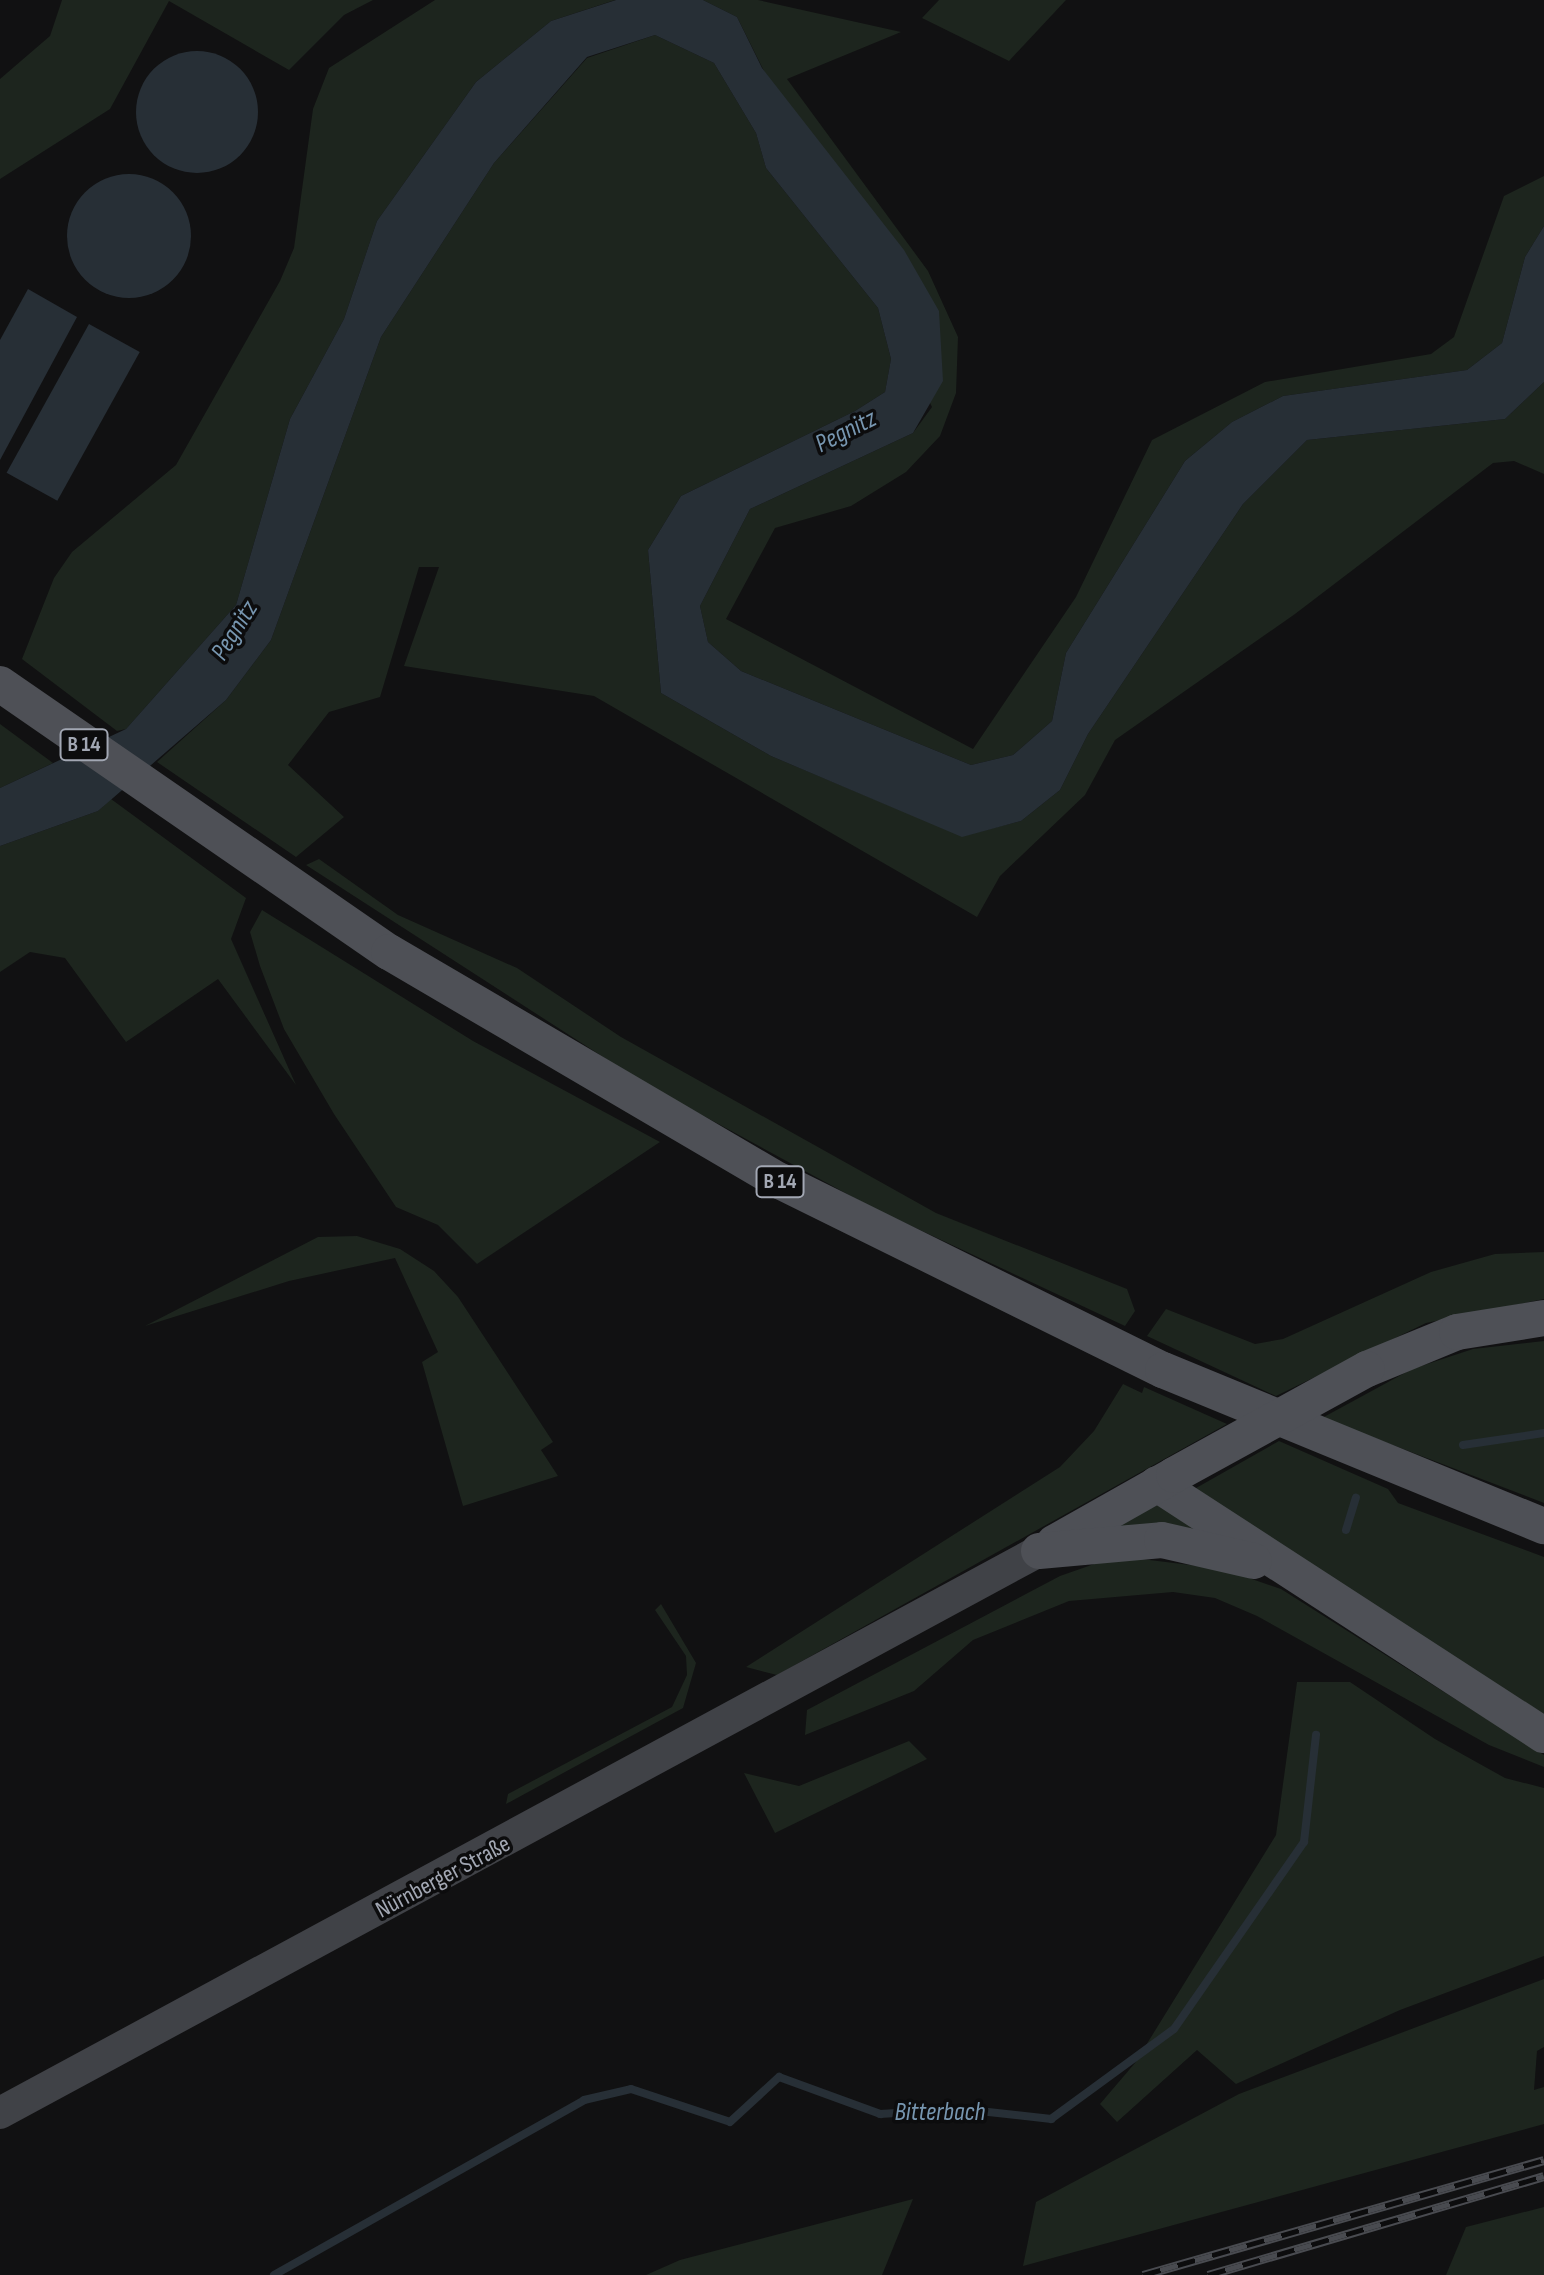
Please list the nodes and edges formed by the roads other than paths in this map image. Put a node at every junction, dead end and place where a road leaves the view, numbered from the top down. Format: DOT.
graph roads {
  1 [pos="0,684"];
  2 [pos="1544,1318"];
  3 [pos="1165,1480"];
  4 [pos="1544,1526"];
  5 [pos="1039,1551"];
  6 [pos="1301,1579"];
  7 [pos="1544,1735"];
  8 [pos="0,2113"];
  1 -- 4 [label="main road, B 14"];
  2 -- 3 [label="main road, bridge"];
  3 -- 5 [label="main road"];
  3 -- 6 [label="main road"];
  5 -- 6 [label="main road"];
  5 -- 8 [label="main road, Nürnberger Straße"];
  6 -- 7 [label="main road"];
}
